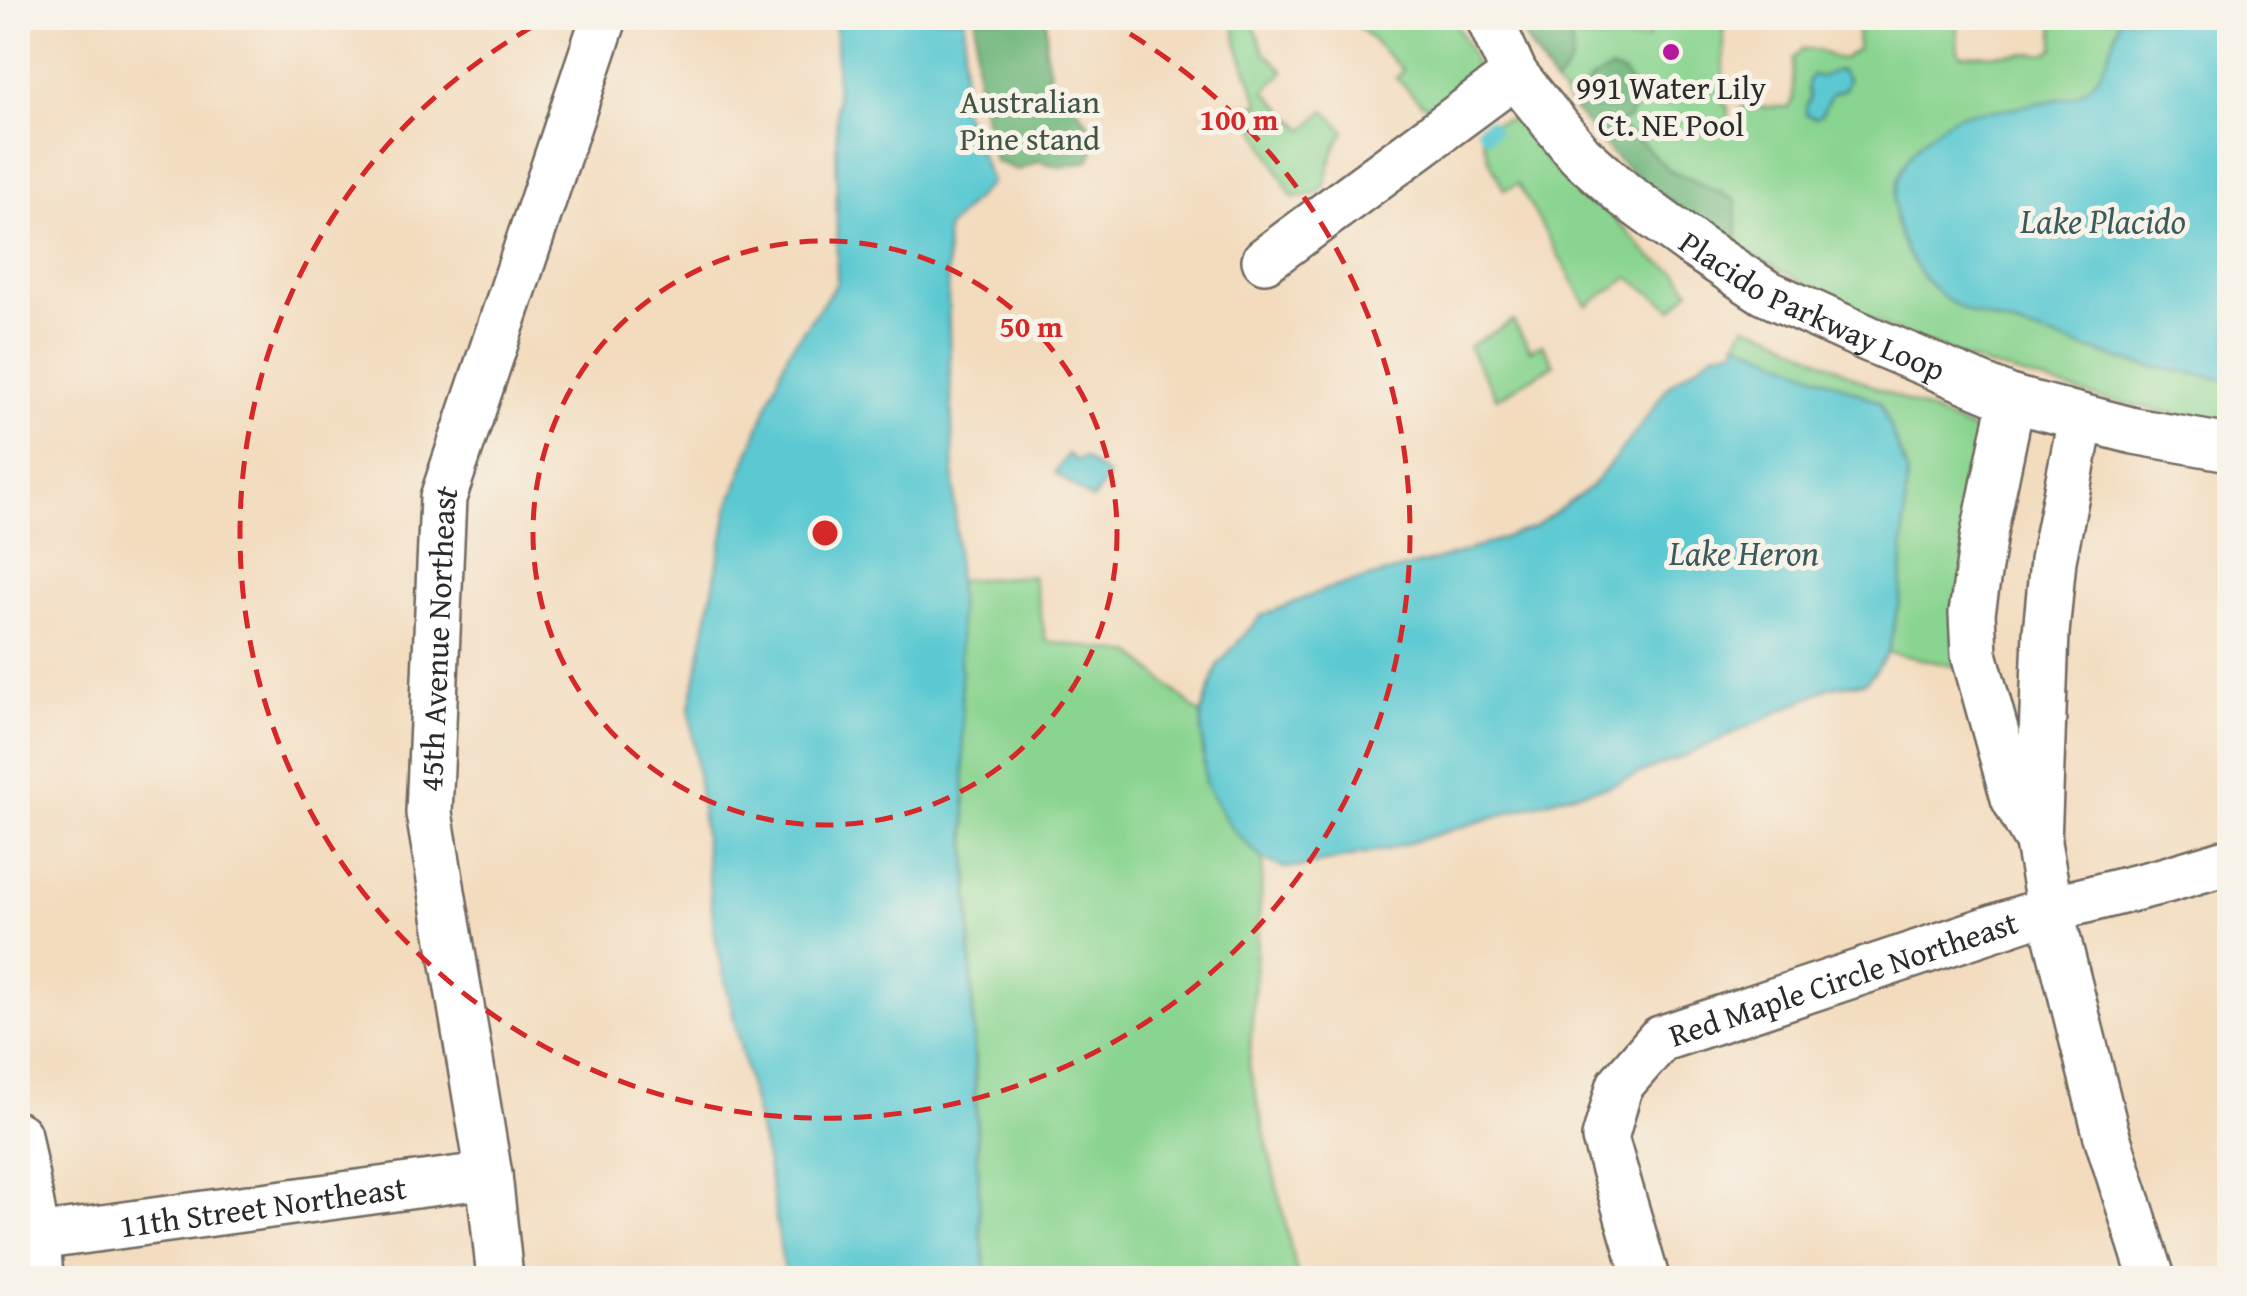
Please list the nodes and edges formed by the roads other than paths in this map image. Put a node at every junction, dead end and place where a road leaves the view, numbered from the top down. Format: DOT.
graph roads {
  1 [pos="604,18"];
  2 [pos="1489,18"];
  3 [pos="1515,75"];
  4 [pos="1264,260"];
  5 [pos="2012,399"];
  6 [pos="2081,418"];
  7 [pos="2230,448"];
  8 [pos="2038,843"];
  9 [pos="2230,861"];
  10 [pos="2050,910"];
  11 [pos="18,1135"];
  12 [pos="489,1175"];
  13 [pos="38,1258"];
  14 [pos="500,1278"];
  15 [pos="1646,1278"];
  16 [pos="2152,1278"];
  1 -- 12 [label="street, 45th Avenue Northeast"];
  2 -- 3 [label="street, Placido Parkway Loop"];
  3 -- 4 [label="street"];
  3 -- 5 [label="street, Placido Parkway Loop"];
  5 -- 6 [label="street, Placido Parkway Loop"];
  5 -- 8 [label="street"];
  6 -- 7 [label="street, Placido Parkway Loop"];
  6 -- 8 [label="street"];
  8 -- 10 [label="street"];
  9 -- 10 [label="street, Red Maple Circle Northeast"];
  10 -- 15 [label="street, Red Maple Circle Northeast"];
  10 -- 16 [label="street"];
  11 -- 13 [label="street"];
  12 -- 13 [label="street, 11th Street Northeast"];
  12 -- 14 [label="street, 45th Avenue Northeast"];
}
